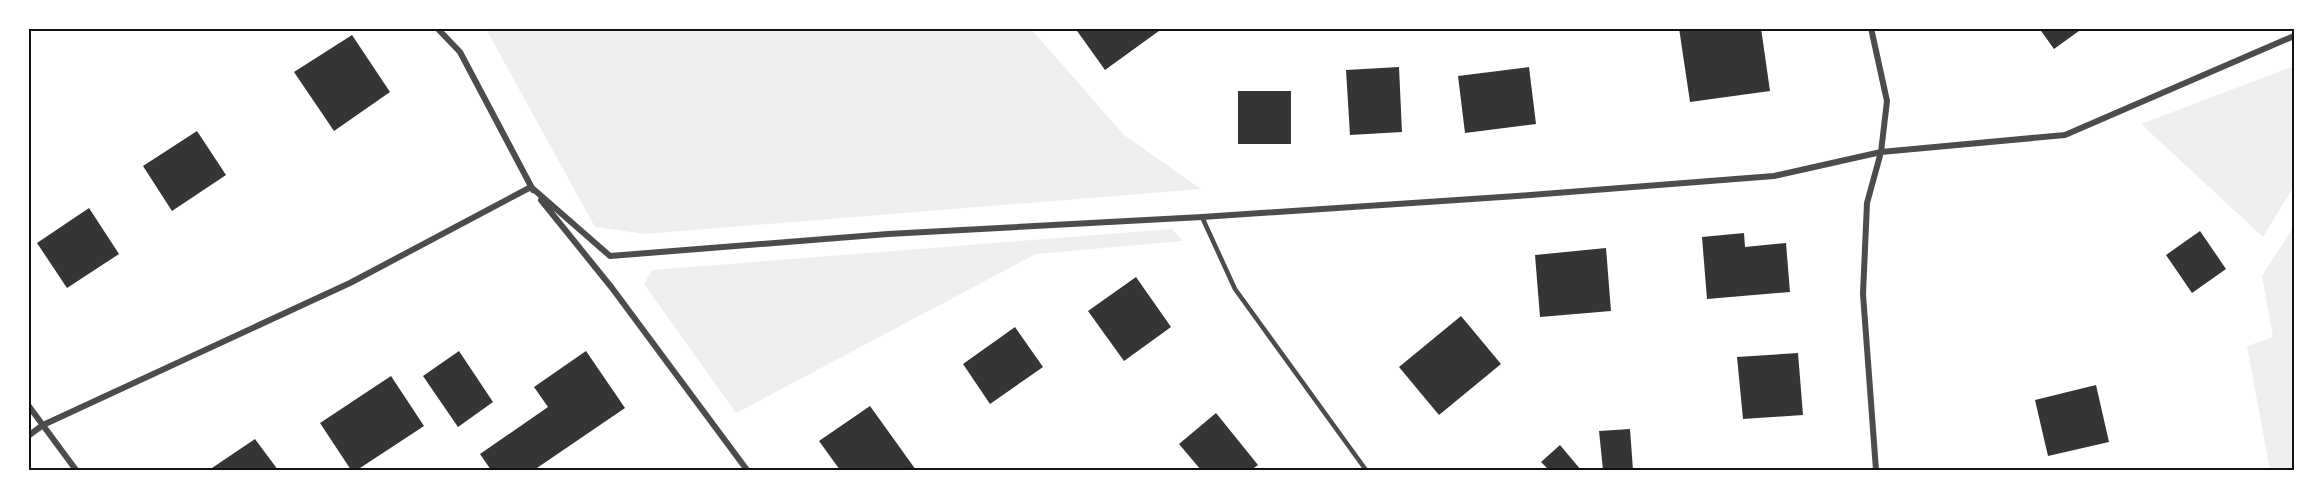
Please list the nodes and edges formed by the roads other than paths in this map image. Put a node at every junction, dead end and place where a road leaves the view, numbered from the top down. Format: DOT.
graph roads {
  1 [pos="437,28"];
  2 [pos="1871,28"];
  3 [pos="2295,36"];
  4 [pos="1881,152"];
  5 [pos="531,187"];
  6 [pos="1202,217"];
  7 [pos="28,405"];
  8 [pos="43,426"];
  9 [pos="28,436"];
  10 [pos="76,471"];
  11 [pos="747,471"];
  12 [pos="1366,471"];
  13 [pos="1876,471"];
  1 -- 5 [label="street"];
  2 -- 4 [label="street"];
  3 -- 4 [label="street"];
  4 -- 6 [label="street"];
  4 -- 13 [label="street"];
  5 -- 6 [label="street"];
  5 -- 8 [label="street"];
  5 -- 11 [label="street"];
  6 -- 12 [label="lane"];
  7 -- 8 [label="street"];
  8 -- 9 [label="street"];
  8 -- 10 [label="street"];
}
